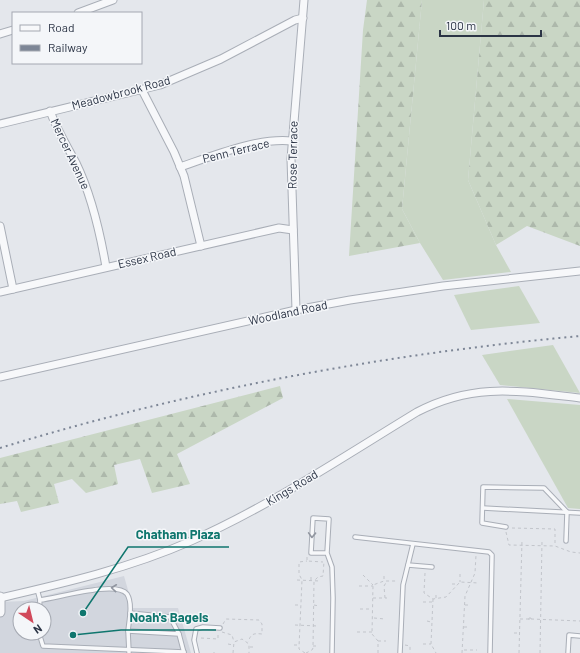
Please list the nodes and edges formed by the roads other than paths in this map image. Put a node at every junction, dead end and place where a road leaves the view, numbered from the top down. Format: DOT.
graph roads {
  1 [pos="113,0"];
  2 [pos="304,0"];
  3 [pos="81,12"];
  4 [pos="303,18"];
  5 [pos="12,30"];
  6 [pos="0,34"];
  7 [pos="142,90"];
  8 [pos="50,111"];
  9 [pos="0,124"];
  10 [pos="292,141"];
  11 [pos="180,167"];
  12 [pos="0,226"];
  13 [pos="293,230"];
  14 [pos="201,246"];
  15 [pos="106,267"];
  16 [pos="580,270"];
  17 [pos="13,289"];
  18 [pos="0,292"];
  19 [pos="296,310"];
  20 [pos="0,378"];
  21 [pos="580,398"];
  22 [pos="483,508"];
  23 [pos="567,512"];
  24 [pos="580,513"];
  25 [pos="506,527"];
  26 [pos="355,537"];
  27 [pos="566,541"];
  28 [pos="413,544"];
  29 [pos="327,553"];
  30 [pos="408,565"];
  31 [pos="432,567"];
  32 [pos="37,589"];
  33 [pos="0,597"];
  34 [pos="40,600"];
  35 [pos="0,612"];
  36 [pos="130,613"];
  37 [pos="220,628"];
  38 [pos="128,631"];
  39 [pos="179,634"];
  40 [pos="580,636"];
  41 [pos="41,641"];
  42 [pos="54,647"];
  43 [pos="129,652"];
  44 [pos="54,653"];
  45 [pos="184,653"];
  46 [pos="198,653"];
  47 [pos="332,653"];
  48 [pos="400,653"];
  49 [pos="490,653"];
  50 [pos="568,653"];
  1 -- 3 [label="street"];
  2 -- 4 [label="street, Rose Terrace"];
  4 -- 7 [label="street, Meadowbrook Road"];
  4 -- 10 [label="street, Rose Terrace"];
  5 -- 6 [label="street"];
  7 -- 8 [label="street, Meadowbrook Road"];
  7 -- 11 [label="street"];
  8 -- 9 [label="street, Meadowbrook Road"];
  8 -- 15 [label="street, Mercer Avenue"];
  10 -- 11 [label="street, Penn Terrace"];
  10 -- 13 [label="street, Rose Terrace"];
  11 -- 14 [label="street"];
  12 -- 17 [label="street"];
  13 -- 14 [label="street, Essex Road"];
  13 -- 19 [label="street, Rose Terrace"];
  14 -- 15 [label="street, Essex Road"];
  15 -- 17 [label="street, Essex Road"];
  16 -- 19 [label="street, Woodland Road"];
  17 -- 18 [label="street, Essex Road"];
  19 -- 20 [label="street, Woodland Road"];
  21 -- 32 [label="street, Kings Road"];
  22 -- 23 [label="lane"];
  22 -- 23 [label="lane"];
  22 -- 25 [label="lane"];
  23 -- 24 [label="lane"];
  23 -- 27 [label="lane"];
  26 -- 28 [label="lane"];
  28 -- 30 [label="lane"];
  28 -- 49 [label="lane"];
  29 -- 29 [label="lane, one-way"];
  29 -- 47 [label="lane"];
  30 -- 31 [label="lane"];
  30 -- 48 [label="lane"];
  32 -- 33 [label="street, Kings Road"];
  32 -- 34 [label="lane"];
  33 -- 35 [label="street"];
  36 -- 34 [label="lane, one-way"];
  36 -- 38 [label="lane"];
  36 -- 39 [label="lane"];
  37 -- 46 [label="lane"];
  38 -- 39 [label="lane"];
  38 -- 43 [label="lane"];
  39 -- 45 [label="lane"];
  40 -- 50 [label="lane"];
  41 -- 42 [label="lane"];
  42 -- 43 [label="lane"];
  42 -- 44 [label="lane"];
  43 -- 45 [label="lane"];
}
